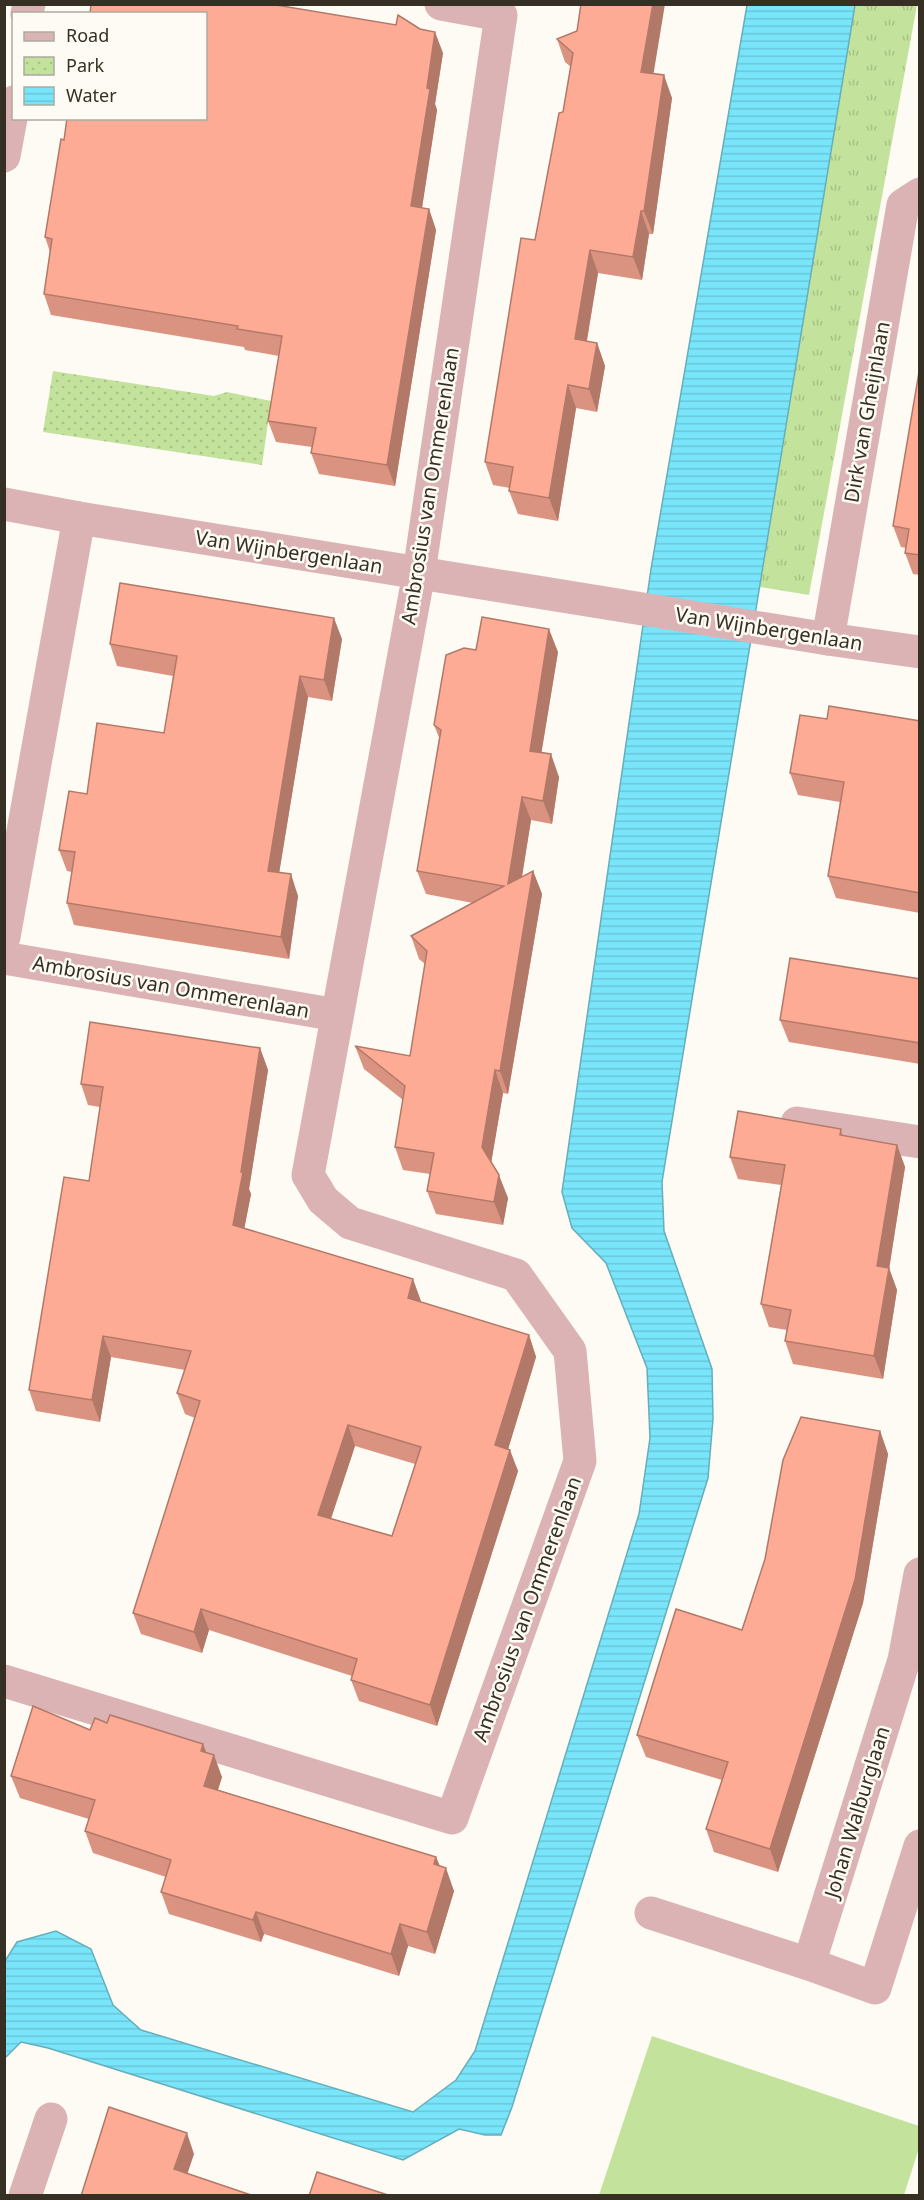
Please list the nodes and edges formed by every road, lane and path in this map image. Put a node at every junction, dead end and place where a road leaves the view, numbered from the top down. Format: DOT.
graph roads {
  1 [pos="441,4"];
  2 [pos="10,109"];
  3 [pos="4,156"];
  4 [pos="920,194"];
  5 [pos="4,504"];
  6 [pos="79,518"];
  7 [pos="419,573"];
  8 [pos="828,639"];
  9 [pos="920,652"];
  10 [pos="4,937"];
  11 [pos="4,958"];
  12 [pos="337,1015"];
  13 [pos="766,1118"];
  14 [pos="920,1142"];
  15 [pos="920,1574"];
  16 [pos="912,1666"];
  17 [pos="4,1681"];
  18 [pos="920,1846"];
  19 [pos="651,1913"];
  20 [pos="809,1964"];
  21 [pos="51,2119"];
  22 [pos="25,2196"];
  1 -- 7 [label="street, Ambrosius van Ommerenlaan"];
  2 -- 3 [label="street"];
  4 -- 8 [label="street, Dirk van Gheijnlaan"];
  5 -- 6 [label="street"];
  6 -- 7 [label="street, Van Wijnbergenlaan"];
  6 -- 10 [label="street"];
  7 -- 8 [label="street, Van Wijnbergenlaan"];
  7 -- 12 [label="street, Ambrosius van Ommerenlaan"];
  8 -- 9 [label="street, Van Wijnbergenlaan"];
  11 -- 12 [label="street, Ambrosius van Ommerenlaan"];
  12 -- 17 [label="street, Ambrosius van Ommerenlaan"];
  13 -- 14 [label="street"];
  15 -- 16 [label="street, Johan Walburglaan"];
  16 -- 20 [label="street, Johan Walburglaan"];
  18 -- 20 [label="street"];
  19 -- 20 [label="street"];
  21 -- 22 [label="street"];
}
